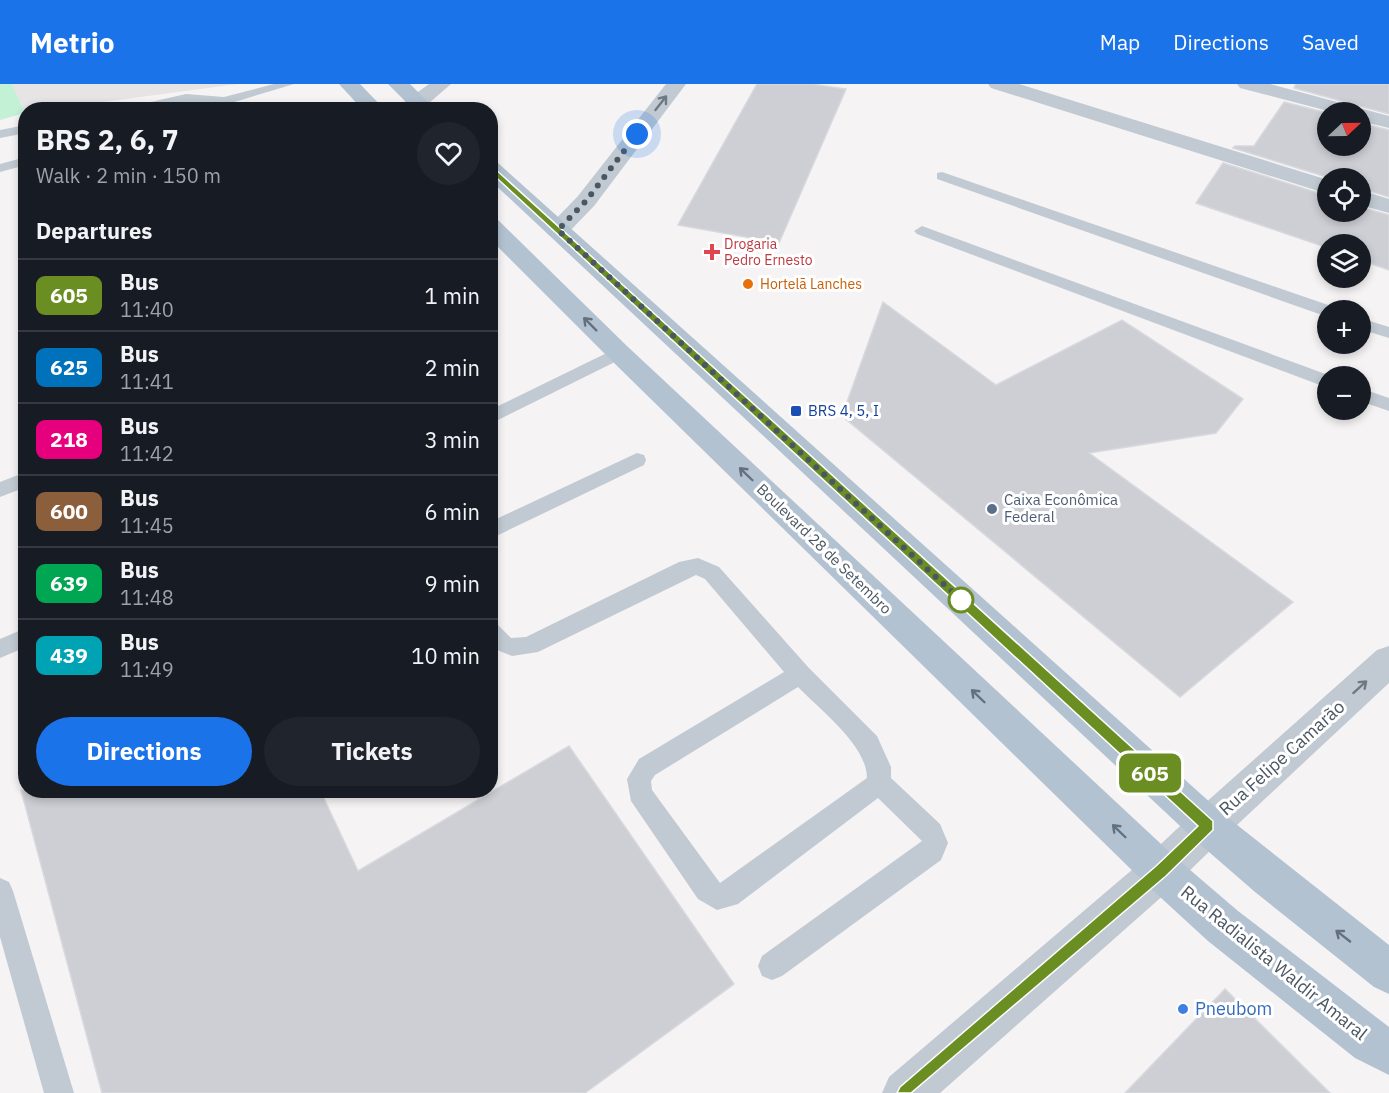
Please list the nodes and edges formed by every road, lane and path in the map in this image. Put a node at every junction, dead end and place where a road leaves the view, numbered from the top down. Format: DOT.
graph roads {
  1 [pos="288,84"];
  2 [pos="349,84"];
  3 [pos="398,84"];
  4 [pos="441,84"];
  5 [pos="676,84"];
  6 [pos="998,84"];
  7 [pos="1247,84"];
  8 [pos="223,101"];
  9 [pos="165,102"];
  10 [pos="220,102"];
  11 [pos="367,102"];
  12 [pos="412,102"];
  13 [pos="421,102"];
  14 [pos="1317,102"];
  15 [pos="1371,117"];
  16 [pos="1389,122"];
  17 [pos="18,131"];
  18 [pos="0,134"];
  19 [pos="18,162"];
  20 [pos="0,168"];
  21 [pos="498,175"];
  22 [pos="942,176"];
  23 [pos="1317,184"];
  24 [pos="1371,200"];
  25 [pos="1389,206"];
  26 [pos="558,230"];
  27 [pos="922,231"];
  28 [pos="498,233"];
  29 [pos="1317,307"];
  30 [pos="1371,327"];
  31 [pos="1389,333"];
  32 [pos="619,353"];
  33 [pos="1317,378"];
  34 [pos="1371,398"];
  35 [pos="1389,405"];
  36 [pos="498,414"];
  37 [pos="637,460"];
  38 [pos="18,482"];
  39 [pos="0,489"];
  40 [pos="498,527"];
  41 [pos="18,641"];
  42 [pos="498,641"];
  43 [pos="0,649"];
  44 [pos="1389,661"];
  45 [pos="800,674"];
  46 [pos="879,783"];
  47 [pos="1208,825"];
  48 [pos="1161,871"];
  49 [pos="0,891"];
  50 [pos="772,966"];
  51 [pos="1389,972"];
  52 [pos="1389,1052"];
  53 [pos="59,1093"];
  54 [pos="905,1093"];
  1 -- 8 [label="lane"];
  2 -- 11 [label="main road"];
  3 -- 12 [label="main road"];
  4 -- 13 [label="street"];
  26 -- 5 [label="street, one-way"];
  6 -- 23 [label="street"];
  7 -- 14 [label="street"];
  8 -- 9 [label="lane"];
  8 -- 10 [label="lane"];
  15 -- 16 [label="street"];
  17 -- 18 [label="lane"];
  19 -- 20 [label="lane"];
  21 -- 26 [label="main road"];
  22 -- 29 [label="lane"];
  24 -- 25 [label="street"];
  26 -- 47 [label="main road"];
  27 -- 33 [label="lane"];
  32 -- 28 [label="main road, Boulevard 28 de Setembro, one-way"];
  30 -- 31 [label="lane"];
  32 -- 36 [label="lane"];
  48 -- 32 [label="main road, Boulevard 28 de Setembro, one-way"];
  34 -- 35 [label="lane"];
  37 -- 40 [label="lane"];
  38 -- 39 [label="lane"];
  41 -- 43 [label="lane"];
  42 -- 45 [label="lane"];
  47 -- 44 [label="street, Rua Felipe Camarão, one-way"];
  45 -- 46 [label="lane"];
  45 -- 46 [label="lane"];
  46 -- 50 [label="lane"];
  47 -- 48 [label="street, Rua Felipe Camarão"];
  51 -- 47 [label="main road, one-way"];
  48 -- 52 [label="main road, Rua Radialista Waldir Amaral"];
  48 -- 54 [label="street, Rua Felipe Camarão"];
  49 -- 53 [label="lane"];
}
